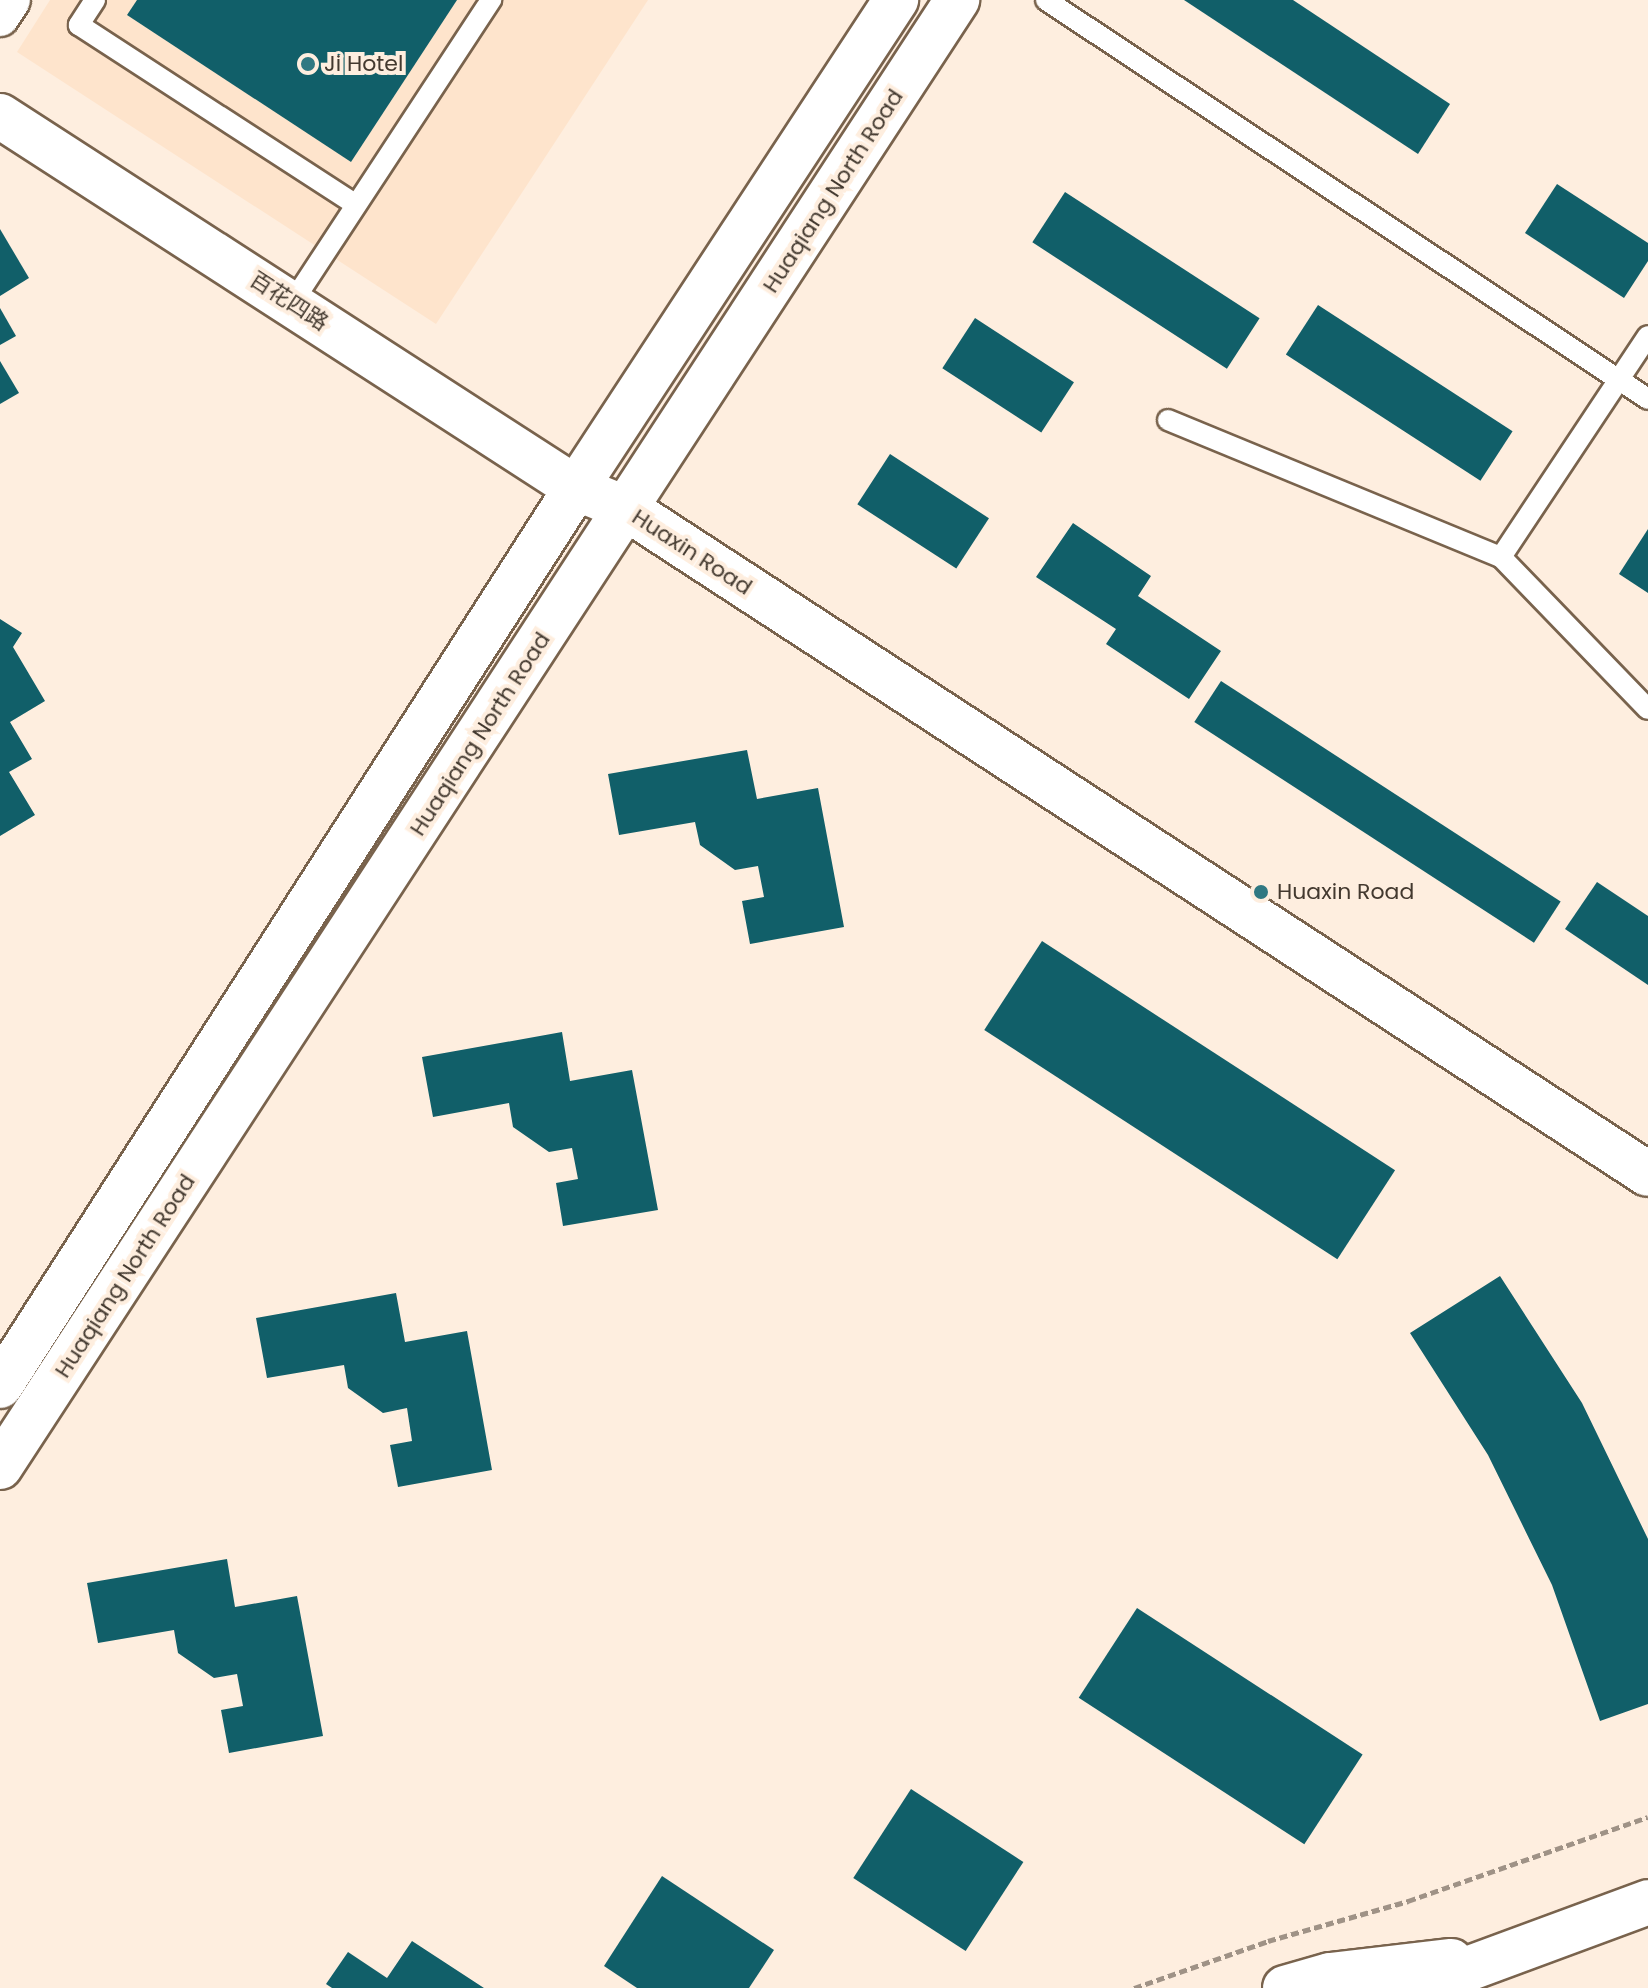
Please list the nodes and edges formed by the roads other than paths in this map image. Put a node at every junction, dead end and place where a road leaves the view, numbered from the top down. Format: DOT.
graph roads {
  1 [pos="11,0"];
  2 [pos="95,0"];
  3 [pos="491,0"];
  4 [pos="896,0"];
  5 [pos="957,0"];
  6 [pos="1046,0"];
  7 [pos="0,17"];
  8 [pos="0,116"];
  9 [pos="356,205"];
  10 [pos="292,303"];
  11 [pos="1648,336"];
  12 [pos="1618,380"];
  13 [pos="1648,399"];
  14 [pos="1168,420"];
  15 [pos="576,488"];
  16 [pos="627,509"];
  17 [pos="1501,557"];
  18 [pos="1648,709"];
  19 [pos="1648,1174"];
  20 [pos="0,1386"];
  21 [pos="0,1467"];
  22 [pos="1648,1902"];
  23 [pos="1505,1955"];
  24 [pos="1285,1988"];
  25 [pos="1416,1988"];
  1 -- 7 [label="street"];
  2 -- 9 [label="lane"];
  3 -- 9 [label="lane"];
  4 -- 15 [label="main road, Huaqiang North Road"];
  5 -- 16 [label="main road, Huaqiang North Road"];
  6 -- 12 [label="lane"];
  8 -- 10 [label="main road, 百花四路"];
  9 -- 10 [label="lane"];
  10 -- 15 [label="main road, 百花四路"];
  11 -- 12 [label="lane"];
  12 -- 13 [label="lane"];
  12 -- 17 [label="lane"];
  14 -- 17 [label="lane"];
  15 -- 16 [label="main road, Huaxin Road"];
  15 -- 20 [label="main road, Huaqiang North Road"];
  16 -- 19 [label="main road, Huaxin Road"];
  16 -- 21 [label="main road, Huaqiang North Road"];
  17 -- 18 [label="lane"];
  22 -- 23 [label="main road"];
  23 -- 24 [label="main road"];
  23 -- 25 [label="main road"];
}
